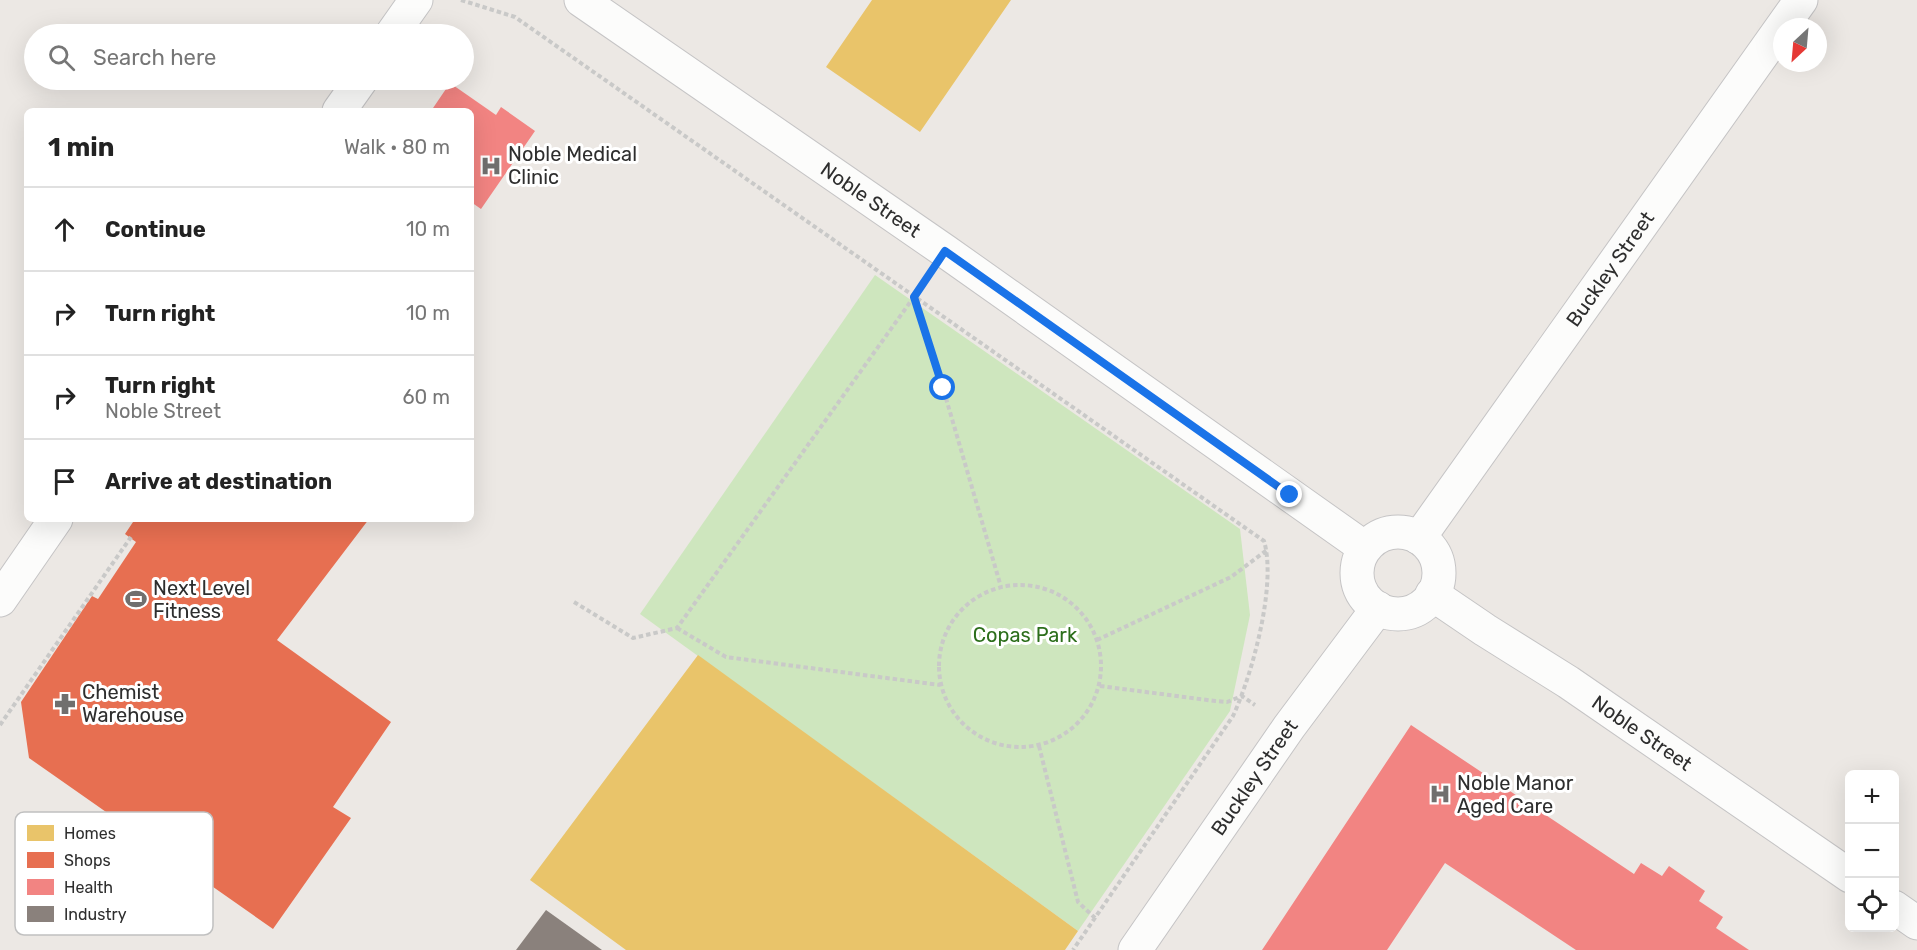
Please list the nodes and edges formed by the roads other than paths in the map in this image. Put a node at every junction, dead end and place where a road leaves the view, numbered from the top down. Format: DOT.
graph roads {
  1 [pos="416,0"];
  2 [pos="581,0"];
  3 [pos="1801,0"];
  4 [pos="399,24"];
  5 [pos="354,90"];
  6 [pos="341,108"];
  7 [pos="54,522"];
  8 [pos="1419,538"];
  9 [pos="1365,548"];
  10 [pos="1432,594"];
  11 [pos="0,600"];
  12 [pos="1378,608"];
  13 [pos="1845,873"];
  14 [pos="1899,910"];
  15 [pos="1917,923"];
  16 [pos="1135,950"];
  1 -- 4 [label="street"];
  2 -- 9 [label="street, Noble Street"];
  3 -- 8 [label="street, Buckley Street"];
  5 -- 6 [label="street"];
  7 -- 11 [label="street"];
  8 -- 9 [label="street"];
  8 -- 10 [label="street"];
  9 -- 12 [label="street"];
  10 -- 12 [label="street"];
  10 -- 13 [label="street, Noble Street"];
  12 -- 16 [label="street, Buckley Street"];
  14 -- 15 [label="street"];
}
